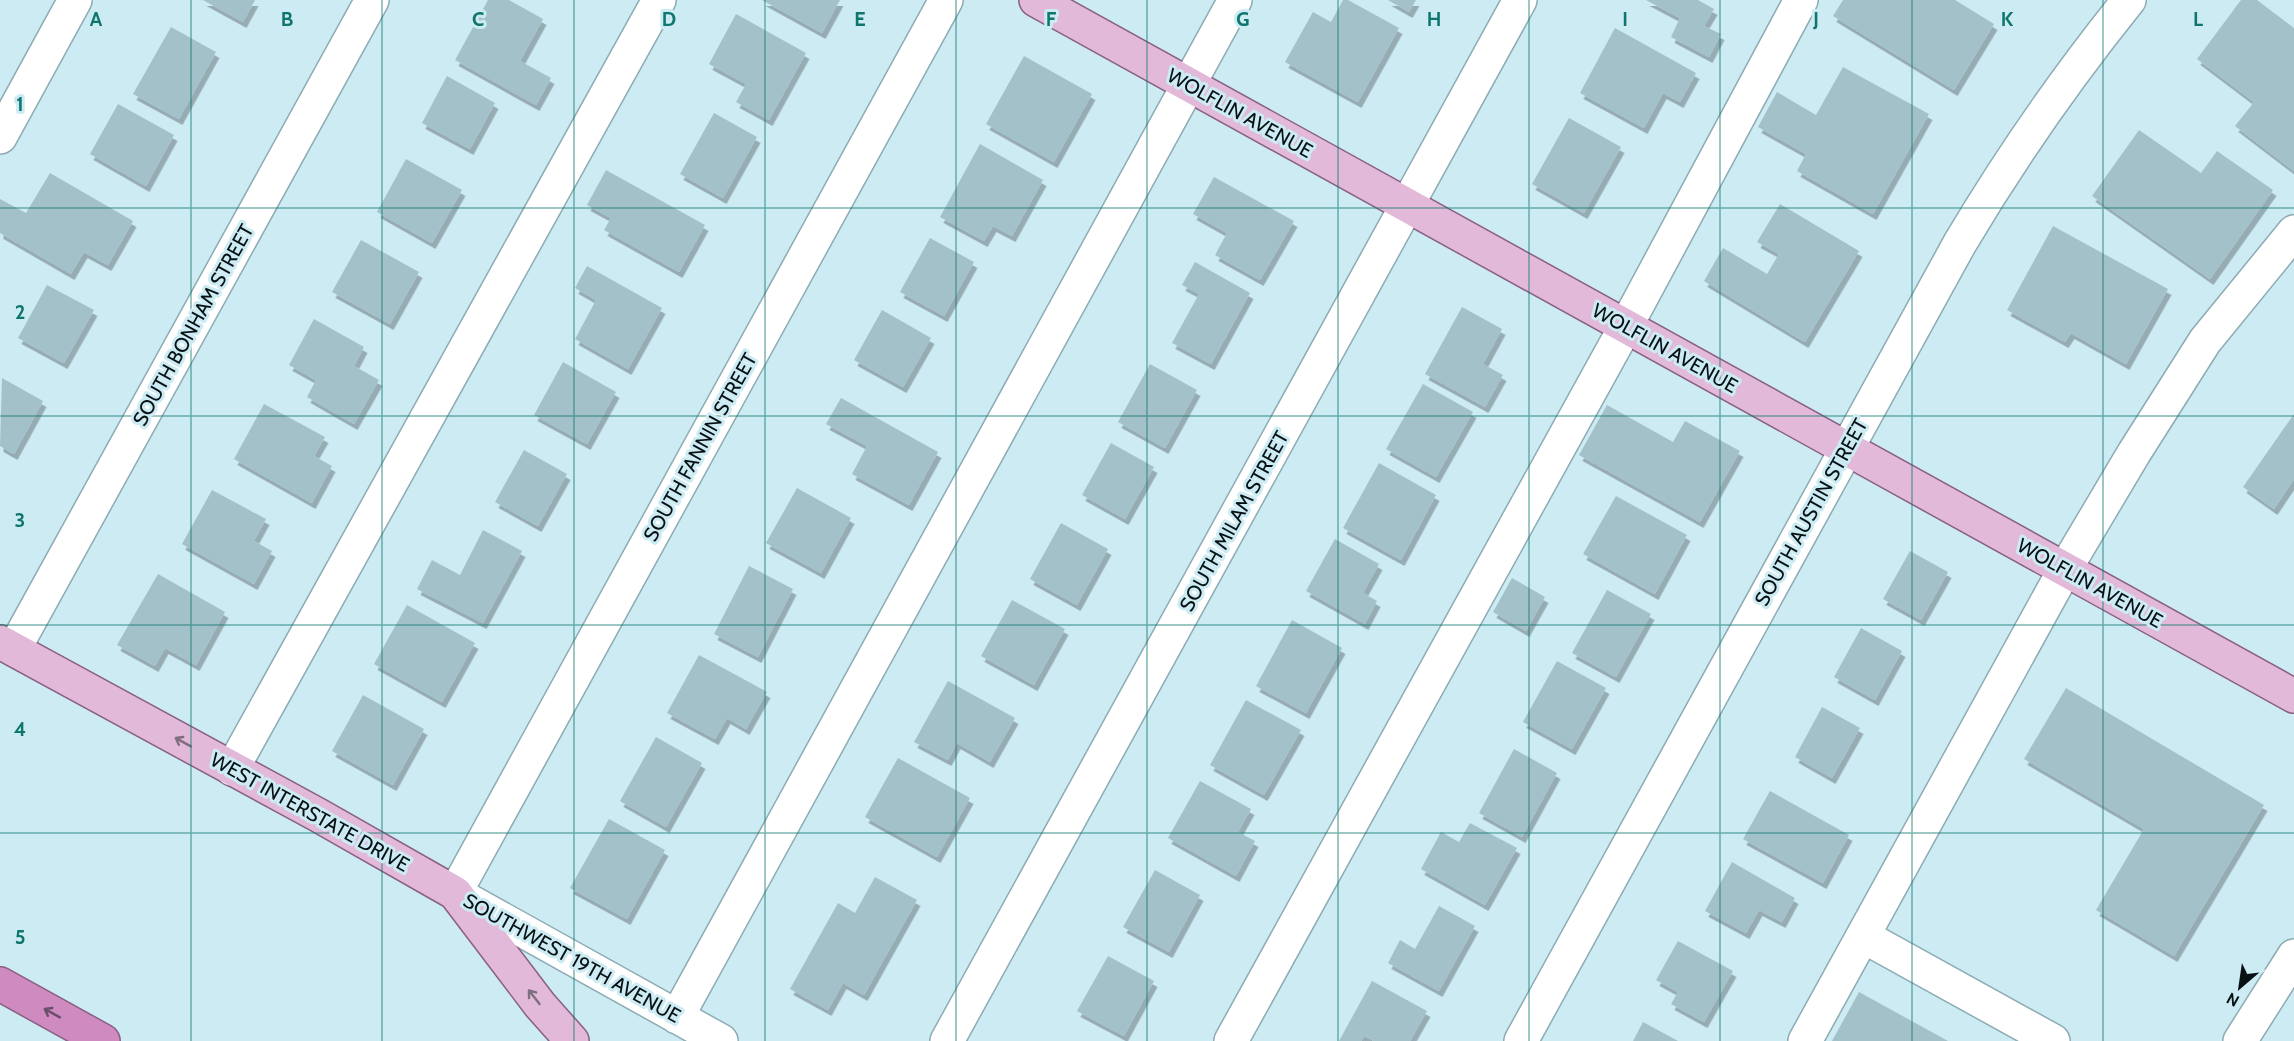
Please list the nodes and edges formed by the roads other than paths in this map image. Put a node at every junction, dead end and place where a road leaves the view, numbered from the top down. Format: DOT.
graph roads {
  1 [pos="75,0"];
  2 [pos="372,0"];
  3 [pos="659,0"];
  4 [pos="946,0"];
  5 [pos="1036,0"];
  6 [pos="1235,0"];
  7 [pos="1520,0"];
  8 [pos="1801,0"];
  9 [pos="2129,0"];
  10 [pos="1189,85"];
  11 [pos="0,137"];
  12 [pos="1408,206"];
  13 [pos="2294,231"];
  14 [pos="1626,326"];
  15 [pos="1846,448"];
  16 [pos="2065,569"];
  17 [pos="7,646"];
  18 [pos="2294,696"];
  19 [pos="232,769"];
  20 [pos="454,893"];
  21 [pos="1863,936"];
  22 [pos="2294,956"];
  23 [pos="0,984"];
  24 [pos="677,1017"];
  25 [pos="103,1041"];
  26 [pos="572,1041"];
  27 [pos="720,1041"];
  28 [pos="947,1041"];
  29 [pos="1231,1041"];
  30 [pos="1521,1041"];
  31 [pos="1805,1041"];
  32 [pos="2053,1041"];
  33 [pos="2241,1041"];
  1 -- 11 [label="street"];
  2 -- 17 [label="street, SOUTH BONHAM STREET"];
  3 -- 19 [label="street"];
  4 -- 20 [label="street, SOUTH FANNIN STREET"];
  5 -- 10 [label="main road, WOLFLIN AVENUE"];
  6 -- 10 [label="street"];
  7 -- 12 [label="street, SOUTH MILAM STREET"];
  8 -- 14 [label="street"];
  9 -- 15 [label="street, SOUTH AUSTIN STREET"];
  10 -- 12 [label="main road, WOLFLIN AVENUE"];
  10 -- 24 [label="street"];
  12 -- 14 [label="main road, WOLFLIN AVENUE"];
  12 -- 28 [label="street, SOUTH MILAM STREET"];
  13 -- 16 [label="street"];
  14 -- 15 [label="main road, WOLFLIN AVENUE"];
  14 -- 29 [label="street"];
  15 -- 16 [label="main road, WOLFLIN AVENUE"];
  15 -- 30 [label="street, SOUTH AUSTIN STREET"];
  16 -- 18 [label="main road, WOLFLIN AVENUE"];
  16 -- 21 [label="street"];
  19 -- 17 [label="main road, WEST INTERSTATE DRIVE, one-way"];
  19 -- 20 [label="main road, WEST INTERSTATE DRIVE"];
  20 -- 24 [label="street, SOUTHWEST 19TH AVENUE"];
  26 -- 20 [label="main road, WEST INTERSTATE DRIVE, one-way"];
  21 -- 31 [label="street"];
  21 -- 32 [label="street"];
  22 -- 33 [label="street"];
  25 -- 23 [label="highway, one-way"];
  24 -- 27 [label="street, SOUTHWEST 19TH AVENUE"];
}
